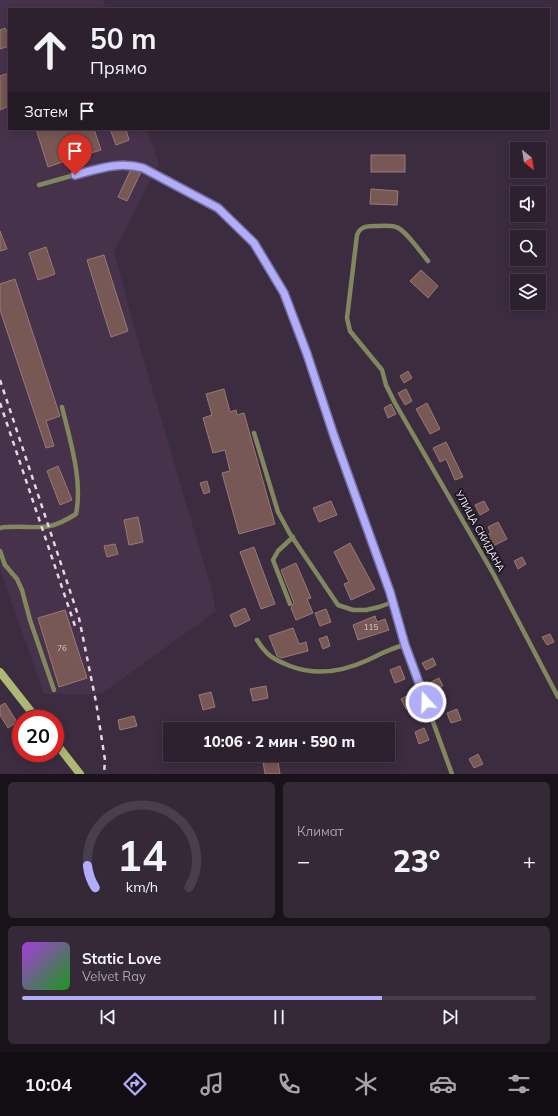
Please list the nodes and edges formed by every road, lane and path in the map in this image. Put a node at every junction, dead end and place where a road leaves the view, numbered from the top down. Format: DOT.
graph roads {
  1 [pos="39,185"];
  2 [pos="428,261"];
  3 [pos="62,407"];
  4 [pos="254,433"];
  5 [pos="0,528"];
  6 [pos="292,537"];
  7 [pos="0,551"];
  8 [pos="393,602"];
  9 [pos="290,604"];
  10 [pos="257,640"];
  11 [pos="405,645"];
  12 [pos="0,672"];
  13 [pos="54,690"];
  14 [pos="558,697"];
  15 [pos="30,710"];
  16 [pos="64,754"];
  17 [pos="80,774"];
  18 [pos="452,774"];
  1 -- 8 [label="lane"];
  2 -- 14 [label="lane, УЛИЦА СКИДАНА"];
  3 -- 5 [label="lane"];
  4 -- 6 [label="lane"];
  6 -- 8 [label="lane"];
  6 -- 9 [label="lane"];
  7 -- 13 [label="lane"];
  8 -- 11 [label="lane"];
  10 -- 11 [label="lane"];
  11 -- 18 [label="lane"];
  12 -- 15 [label="street"];
  16 -- 17 [label="street"];
}
